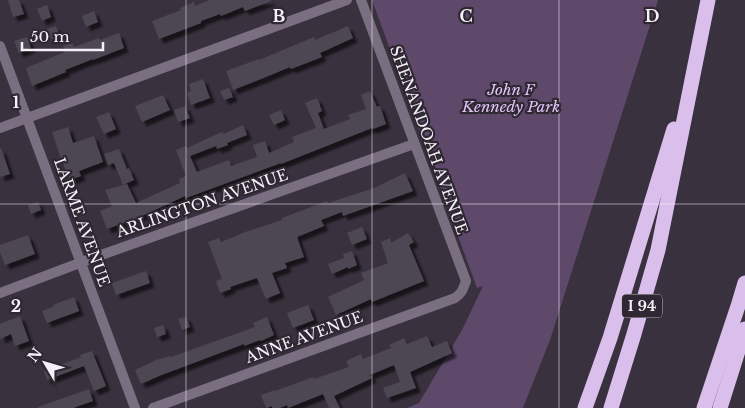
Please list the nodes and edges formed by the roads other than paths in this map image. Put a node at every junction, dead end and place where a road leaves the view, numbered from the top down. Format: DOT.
graph roads {
  1 [pos="347,0"];
  2 [pos="361,0"];
  3 [pos="708,0"];
  4 [pos="0,46"];
  5 [pos="700,47"];
  6 [pos="27,118"];
  7 [pos="0,128"];
  8 [pos="414,144"];
  9 [pos="81,262"];
  10 [pos="745,283"];
  11 [pos="463,291"];
  12 [pos="0,293"];
  13 [pos="745,329"];
  14 [pos="135,408"];
  15 [pos="153,408"];
  16 [pos="585,408"];
  17 [pos="611,408"];
  18 [pos="704,408"];
  19 [pos="720,408"];
  1 -- 6 [label="street"];
  2 -- 8 [label="street, SHENANDOAH AVENUE"];
  3 -- 5 [label="highway, I 94"];
  4 -- 6 [label="street, LARME AVENUE"];
  5 -- 16 [label="highway"];
  5 -- 17 [label="highway, I 94"];
  6 -- 7 [label="street"];
  6 -- 9 [label="street, LARME AVENUE"];
  8 -- 9 [label="street, ARLINGTON AVENUE"];
  8 -- 11 [label="street, SHENANDOAH AVENUE"];
  9 -- 12 [label="street, ARLINGTON AVENUE"];
  9 -- 14 [label="street, LARME AVENUE"];
  10 -- 18 [label="highway"];
  11 -- 15 [label="street, ANNE AVENUE"];
  13 -- 19 [label="highway"];
}
